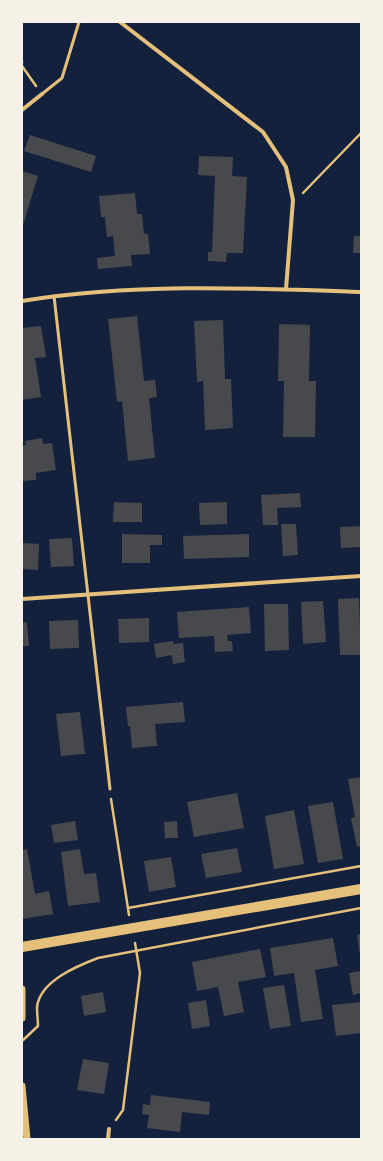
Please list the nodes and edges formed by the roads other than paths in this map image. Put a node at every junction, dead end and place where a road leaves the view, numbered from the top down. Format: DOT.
graph roads {
  1 [pos="78,22"];
  2 [pos="120,22"];
  3 [pos="42,94"];
  4 [pos="22,110"];
  5 [pos="286,289"];
  6 [pos="361,292"];
  7 [pos="54,296"];
  8 [pos="22,301"];
  9 [pos="361,576"];
  10 [pos="88,595"];
  11 [pos="22,599"];
  12 [pos="110,789"];
  13 [pos="361,889"];
  14 [pos="22,947"];
  15 [pos="22,989"];
  16 [pos="22,1018"];
  17 [pos="22,1086"];
  18 [pos="109,1129"];
  19 [pos="27,1139"];
  20 [pos="108,1139"];
  1 -- 3 [label="lane"];
  2 -- 5 [label="street"];
  3 -- 4 [label="street"];
  5 -- 6 [label="street"];
  5 -- 7 [label="street"];
  7 -- 8 [label="street"];
  7 -- 10 [label="lane"];
  9 -- 10 [label="street"];
  10 -- 11 [label="street"];
  10 -- 12 [label="lane"];
  13 -- 14 [label="main road"];
  15 -- 16 [label="street"];
  17 -- 19 [label="street"];
  18 -- 20 [label="street"];
}
